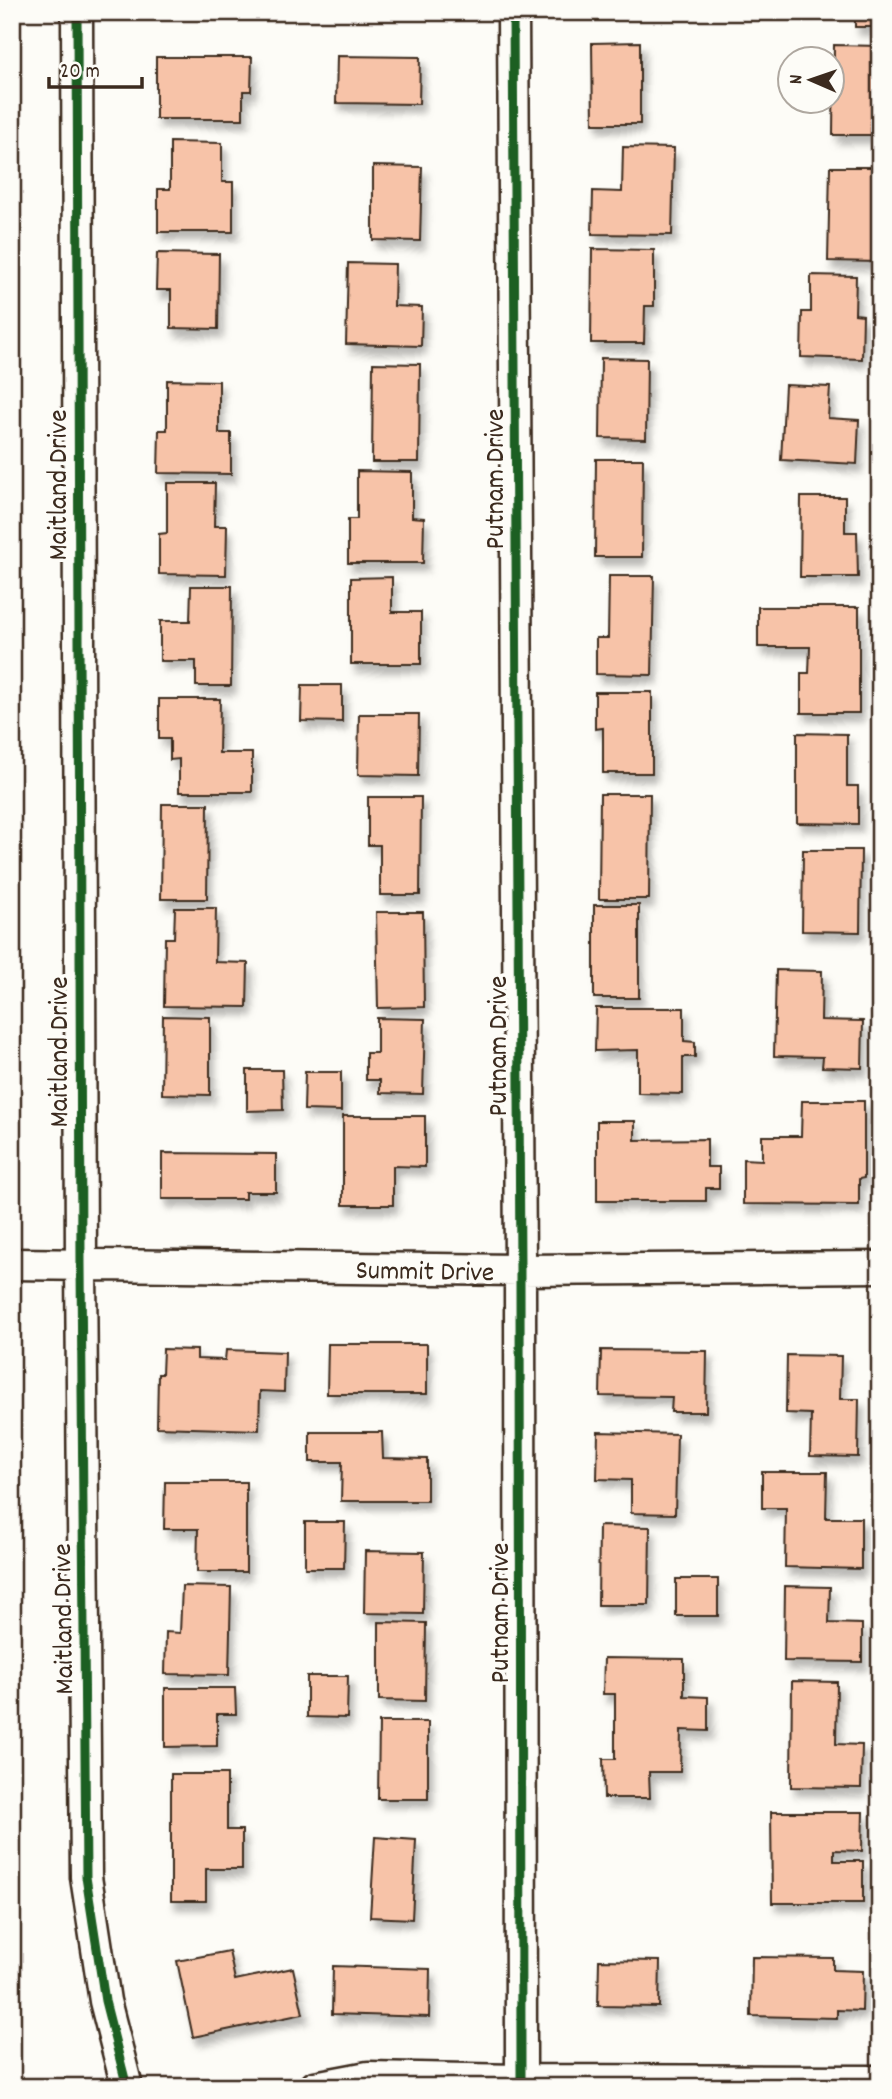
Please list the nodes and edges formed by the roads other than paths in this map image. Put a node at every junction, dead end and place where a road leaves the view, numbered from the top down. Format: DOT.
graph roads {
  1 [pos="77,12"];
  2 [pos="513,12"];
  3 [pos="12,1264"];
  4 [pos="80,1265"];
  5 [pos="880,1267"];
  6 [pos="520,1270"];
  7 [pos="521,2080"];
  8 [pos="880,2081"];
  9 [pos="127,2087"];
  10 [pos="315,2087"];
  1 -- 4 [label="street, Maitland Drive"];
  2 -- 6 [label="street, Putnam Drive"];
  3 -- 4 [label="street, Summit Drive"];
  4 -- 6 [label="street, Summit Drive"];
  4 -- 9 [label="street, Maitland Drive"];
  5 -- 6 [label="street, Summit Drive"];
  6 -- 7 [label="street, Putnam Drive"];
  7 -- 8 [label="street"];
  7 -- 10 [label="street"];
}
